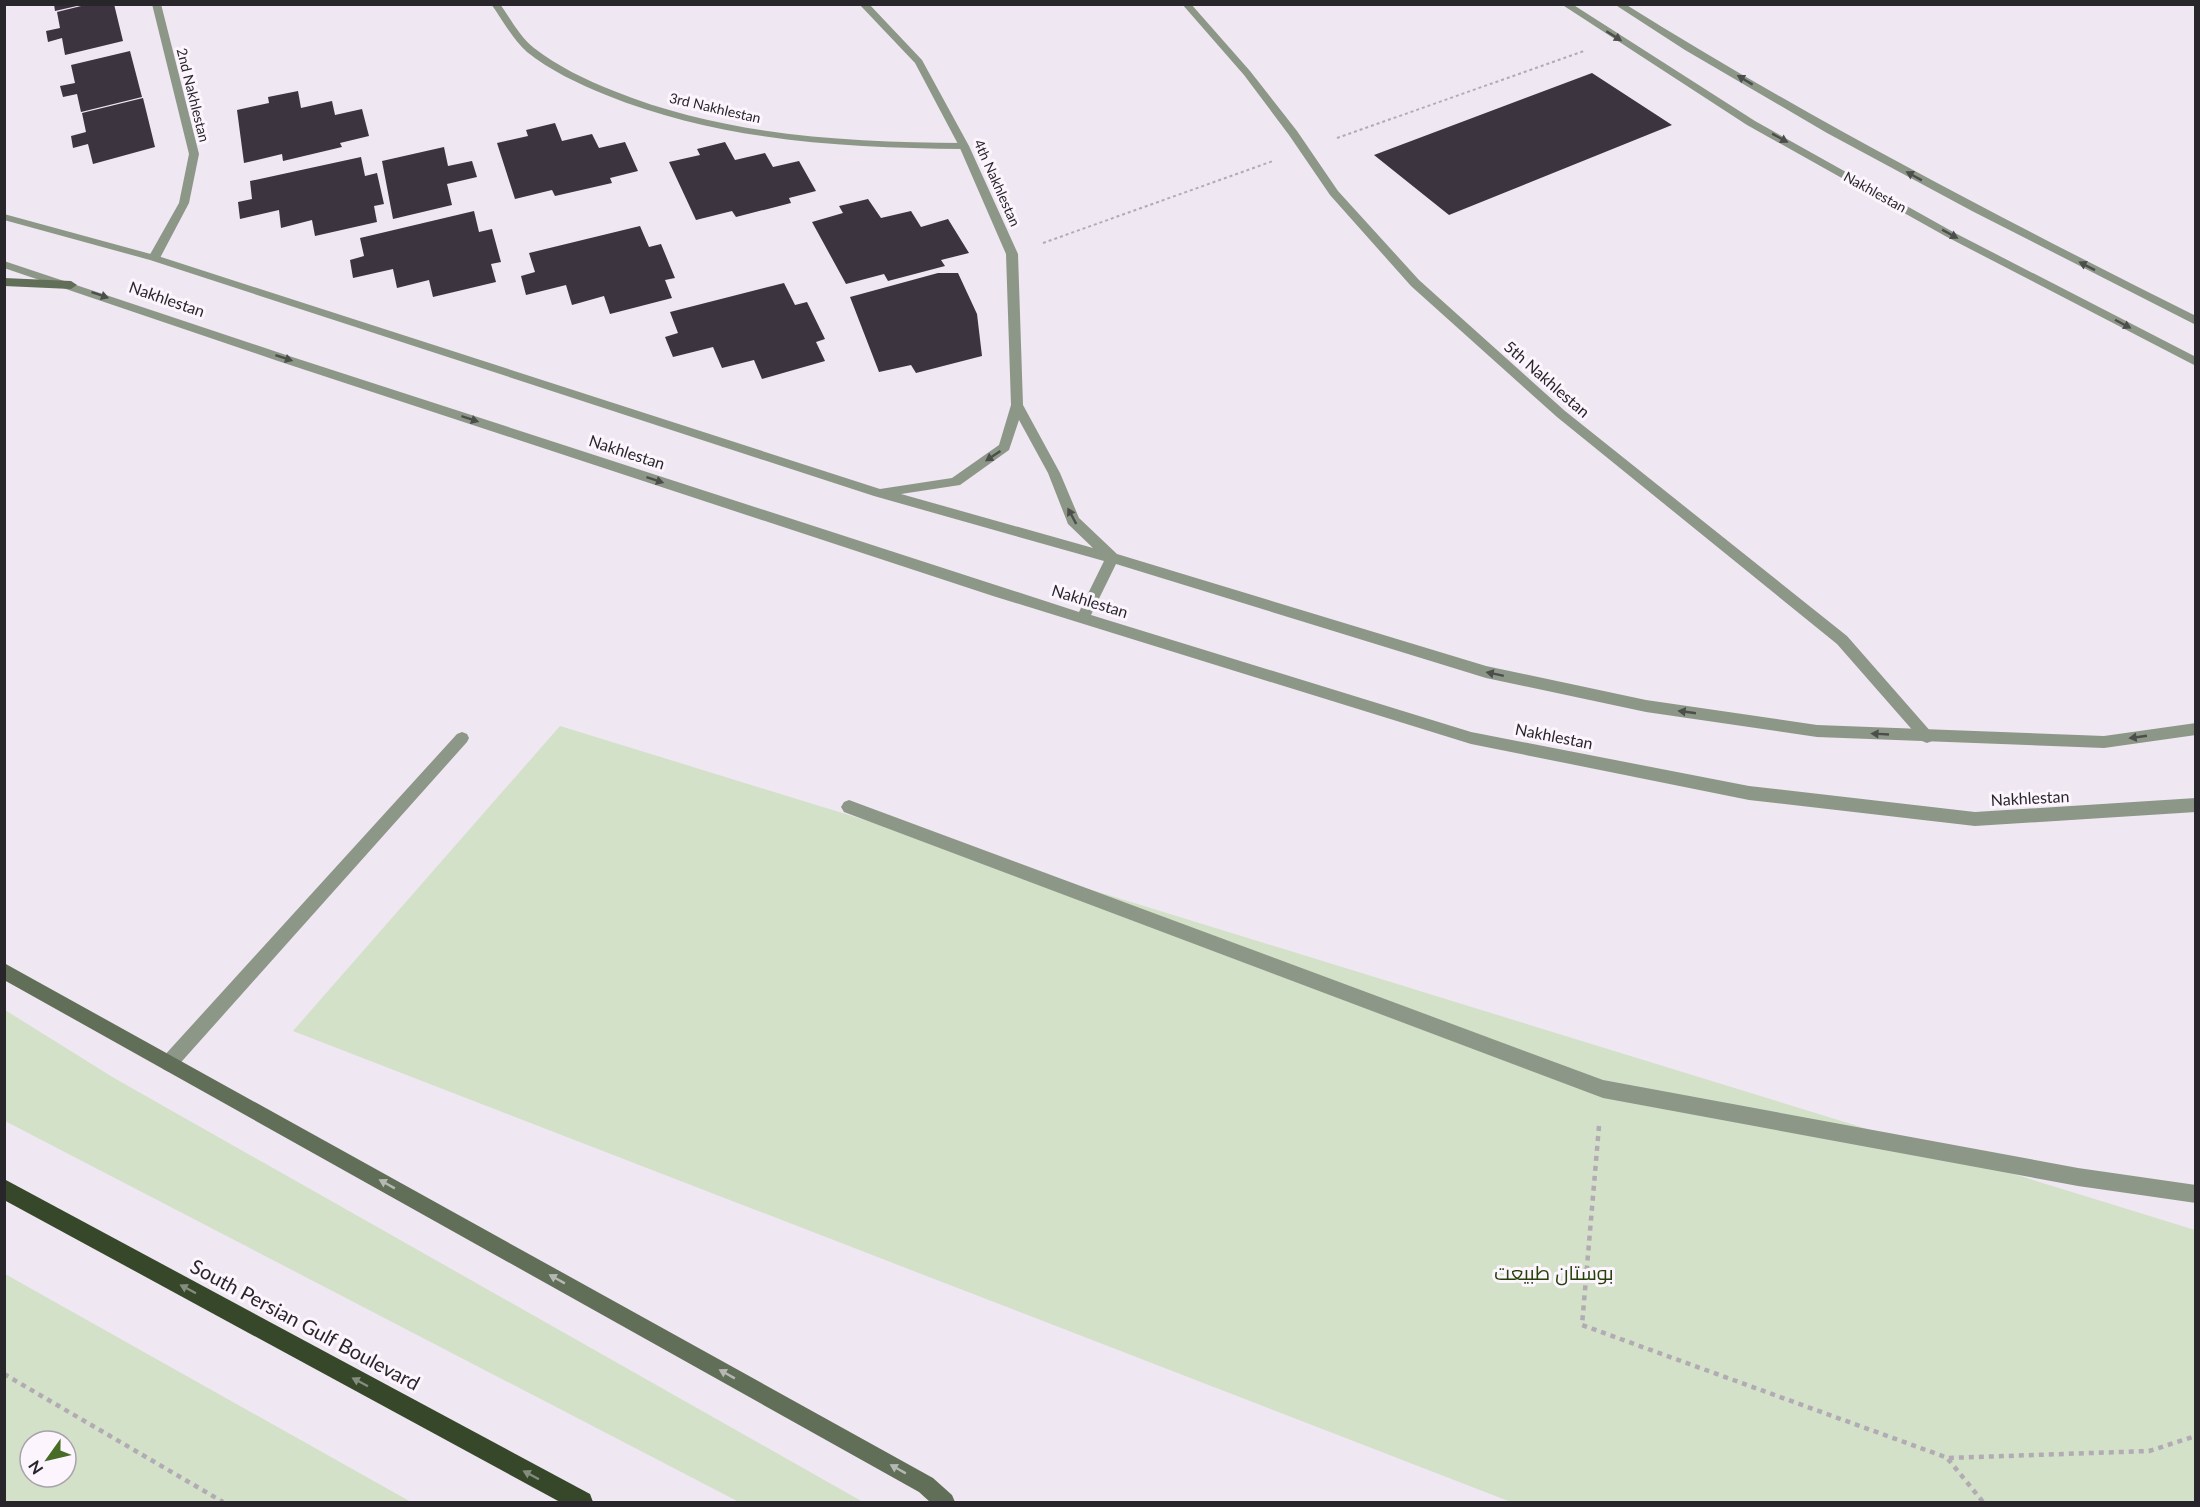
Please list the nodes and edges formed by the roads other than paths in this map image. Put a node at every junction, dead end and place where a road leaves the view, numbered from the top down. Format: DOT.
graph roads {
  1 [pos="156,4"];
  2 [pos="495,4"];
  3 [pos="863,4"];
  4 [pos="1186,4"];
  5 [pos="1564,4"];
  6 [pos="1618,4"];
  7 [pos="964,146"];
  8 [pos="4,217"];
  9 [pos="154,258"];
  10 [pos="4,264"];
  11 [pos="4,282"];
  12 [pos="71,285"];
  13 [pos="2196,321"];
  14 [pos="2196,362"];
  15 [pos="1017,405"];
  16 [pos="879,493"];
  17 [pos="1112,558"];
  18 [pos="1083,618"];
  19 [pos="2196,729"];
  20 [pos="1927,737"];
  21 [pos="462,738"];
  22 [pos="2196,805"];
  23 [pos="849,807"];
  24 [pos="4,971"];
  25 [pos="169,1063"];
  26 [pos="4,1189"];
  27 [pos="2196,1194"];
  28 [pos="582,1503"];
  29 [pos="945,1503"];
  1 -- 9 [label="street, 2nd Nakhlestan"];
  2 -- 7 [label="street, 3rd Nakhlestan"];
  3 -- 7 [label="street, 4th Nakhlestan"];
  4 -- 20 [label="street, 5th Nakhlestan"];
  5 -- 14 [label="street, Nakhlestan, one-way"];
  13 -- 6 [label="street, one-way"];
  7 -- 15 [label="street, 4th Nakhlestan"];
  8 -- 9 [label="street, Nakhlestan"];
  9 -- 16 [label="street, Nakhlestan"];
  10 -- 12 [label="street, Nakhlestan"];
  11 -- 12 [label="main road"];
  12 -- 18 [label="street, Nakhlestan, one-way"];
  15 -- 16 [label="street, one-way"];
  17 -- 15 [label="street, one-way"];
  16 -- 17 [label="street, Nakhlestan"];
  17 -- 18 [label="street"];
  20 -- 17 [label="street, Nakhlestan, one-way"];
  18 -- 22 [label="street, Nakhlestan"];
  19 -- 20 [label="street, Nakhlestan, one-way"];
  21 -- 25 [label="street"];
  23 -- 27 [label="street"];
  24 -- 25 [label="main road"];
  29 -- 25 [label="main road, one-way"];
  28 -- 26 [label="highway, South Persian Gulf Boulevard, one-way"];
}
